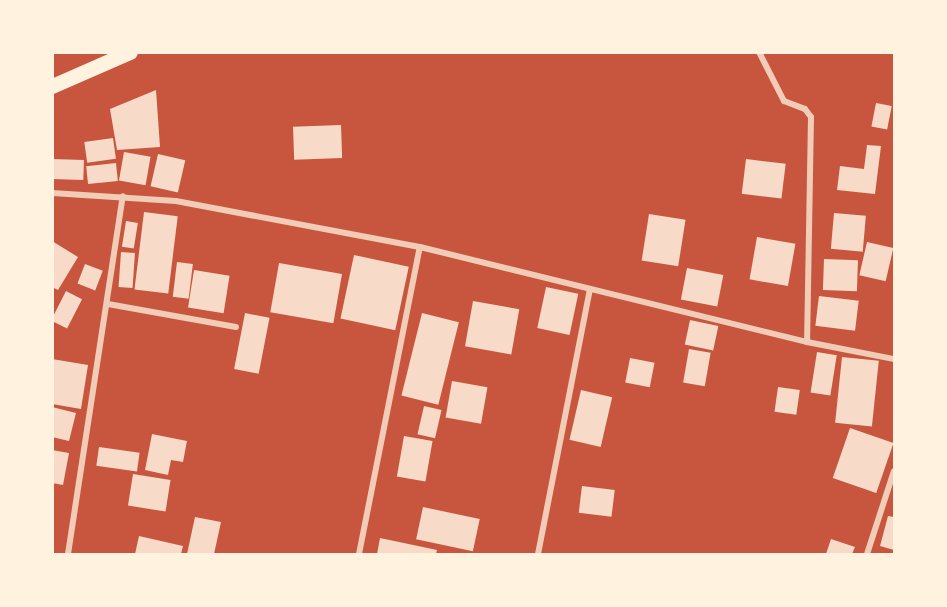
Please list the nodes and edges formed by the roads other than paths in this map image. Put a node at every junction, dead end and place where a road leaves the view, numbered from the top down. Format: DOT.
graph roads {
  1 [pos="130,52"];
  2 [pos="759,52"];
  3 [pos="52,86"];
  4 [pos="52,193"];
  5 [pos="123,196"];
  6 [pos="420,247"];
  7 [pos="590,290"];
  8 [pos="108,304"];
  9 [pos="236,327"];
  10 [pos="807,342"];
  11 [pos="894,359"];
  12 [pos="894,471"];
  13 [pos="68,555"];
  14 [pos="359,555"];
  15 [pos="538,555"];
  16 [pos="867,555"];
  1 -- 3 [label="main road"];
  2 -- 10 [label="street"];
  4 -- 5 [label="street"];
  5 -- 6 [label="street"];
  5 -- 8 [label="street"];
  6 -- 7 [label="street"];
  6 -- 14 [label="street"];
  7 -- 10 [label="street"];
  7 -- 15 [label="street"];
  8 -- 9 [label="street"];
  8 -- 13 [label="street"];
  10 -- 11 [label="street"];
  12 -- 16 [label="street"];
}
